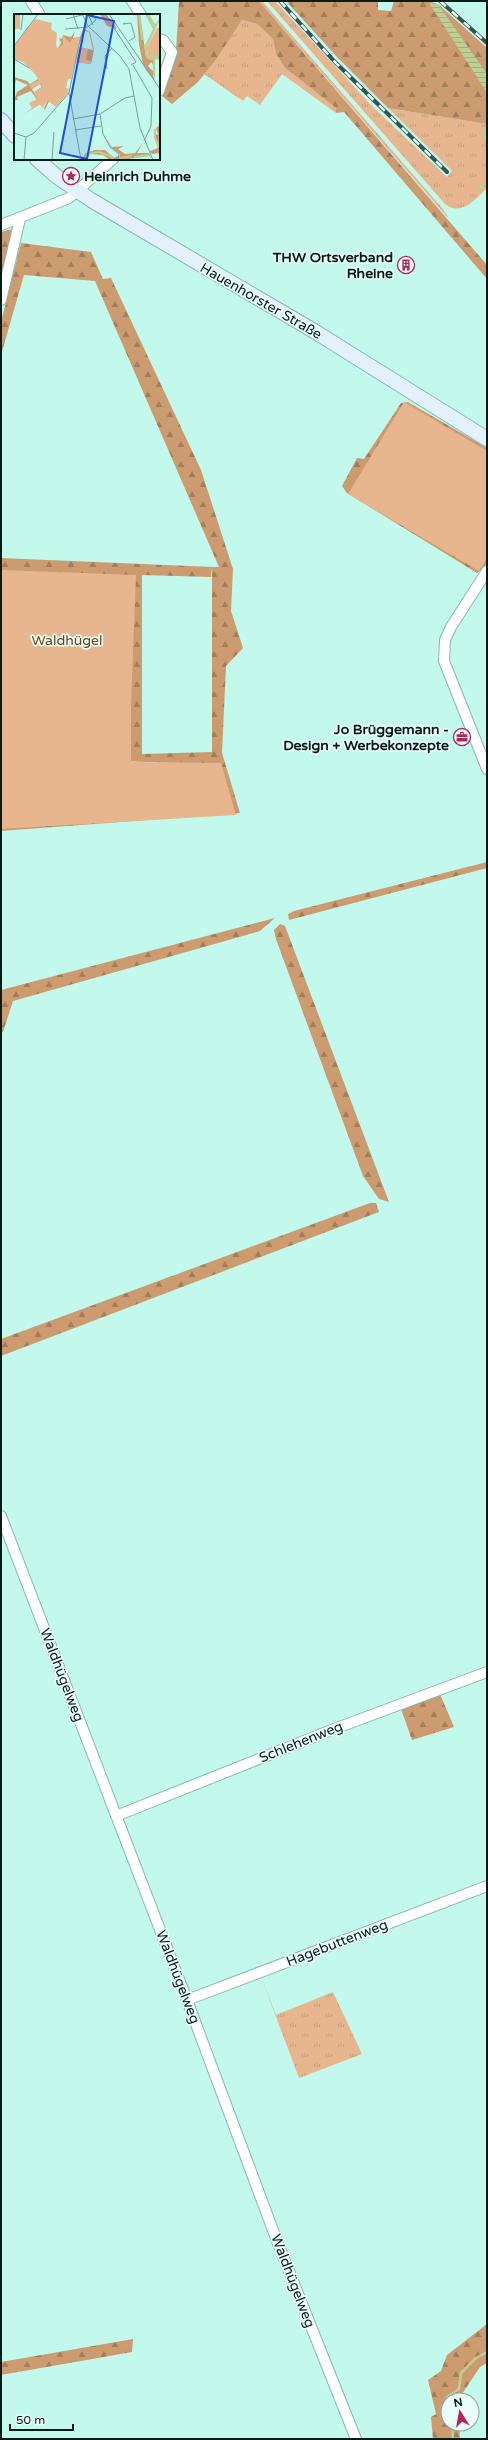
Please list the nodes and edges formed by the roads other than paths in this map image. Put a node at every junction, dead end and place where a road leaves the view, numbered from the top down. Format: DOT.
graph roads {
  1 [pos="31,1"];
  2 [pos="132,1"];
  3 [pos="39,14"];
  4 [pos="140,14"];
  5 [pos="160,39"];
  6 [pos="160,88"];
  7 [pos="1,120"];
  8 [pos="14,135"];
  9 [pos="38,160"];
  10 [pos="112,160"];
  11 [pos="73,194"];
  12 [pos="20,219"];
  13 [pos="1,225"];
  14 [pos="1,300"];
  15 [pos="487,439"];
  16 [pos="487,571"];
  17 [pos="487,769"];
  18 [pos="1,1516"];
  19 [pos="487,1672"];
  20 [pos="116,1816"];
  21 [pos="487,1886"];
  22 [pos="187,2000"];
  23 [pos="356,2439"];
  1 -- 3 [label="street"];
  2 -- 4 [label="street"];
  5 -- 6 [label="street"];
  7 -- 8 [label="street"];
  9 -- 11 [label="street, Hauenhorster Straße"];
  10 -- 11 [label="street"];
  11 -- 12 [label="street"];
  11 -- 15 [label="street, Hauenhorster Straße"];
  12 -- 13 [label="street"];
  12 -- 14 [label="street"];
  16 -- 17 [label="street"];
  18 -- 20 [label="street, Waldhügelweg"];
  19 -- 20 [label="street, Schlehenweg"];
  20 -- 22 [label="street, Waldhügelweg"];
  21 -- 22 [label="street, Hagebuttenweg"];
  22 -- 23 [label="street, Waldhügelweg"];
}
